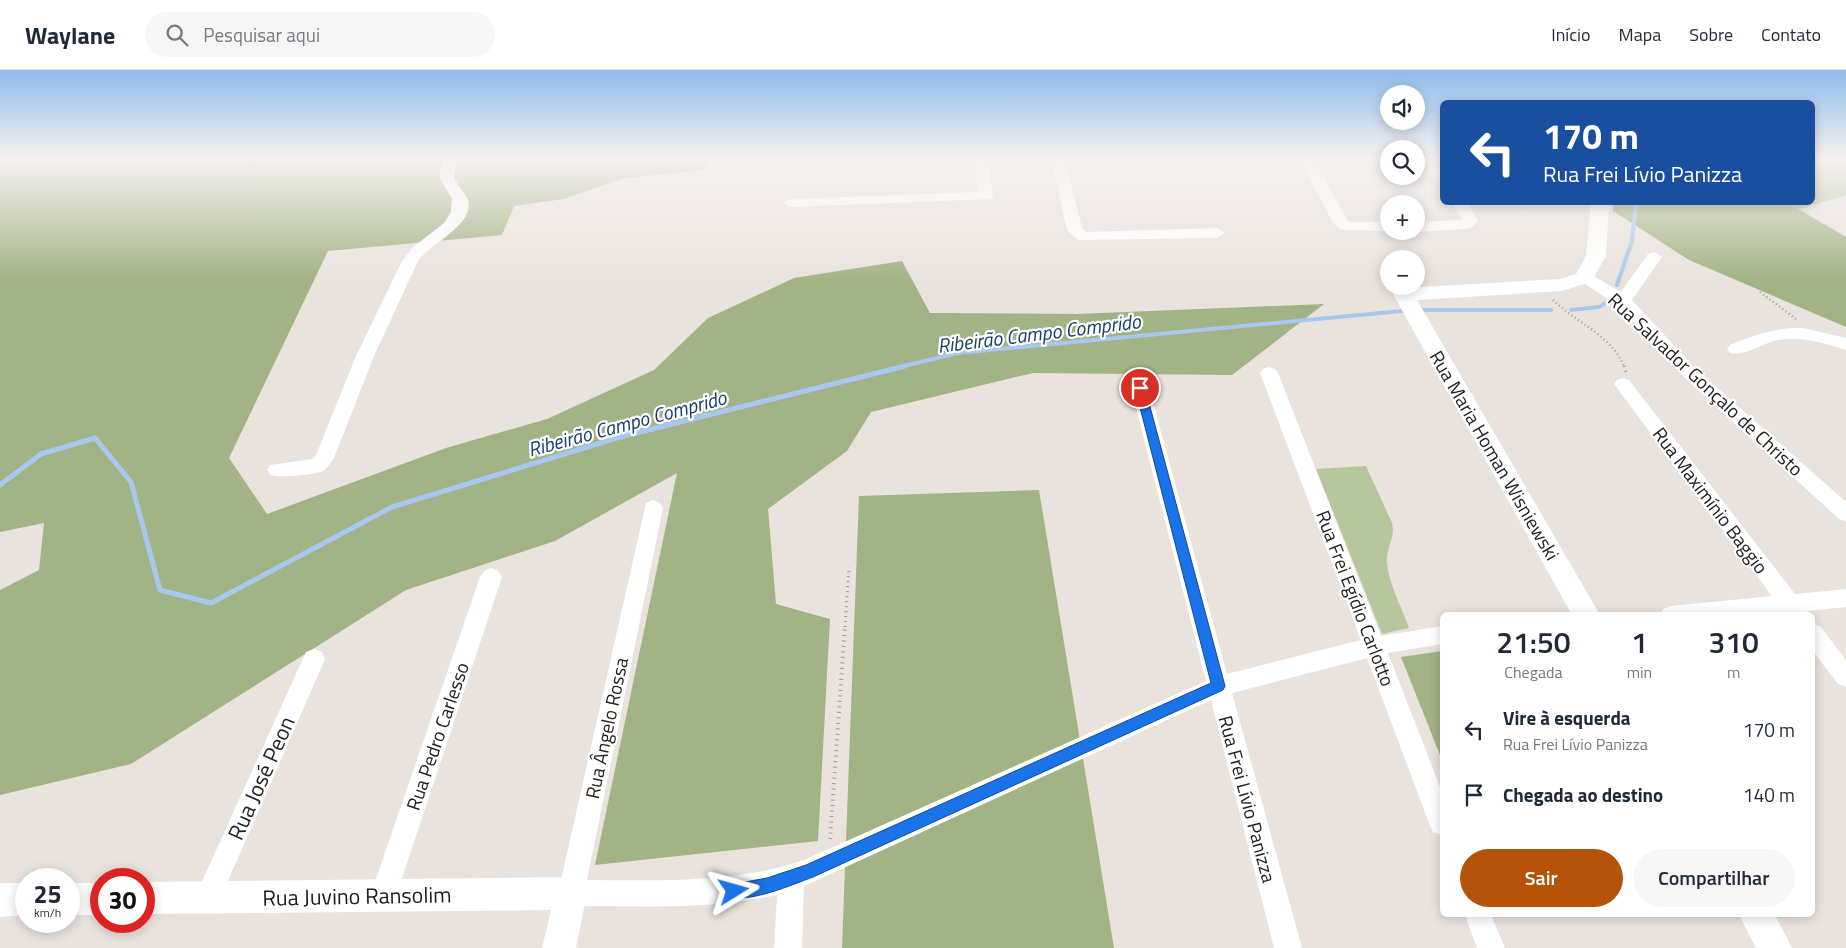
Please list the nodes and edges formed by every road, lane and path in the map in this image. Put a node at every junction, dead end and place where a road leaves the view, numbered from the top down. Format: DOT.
graph roads {
  1 [pos="460,199"];
  2 [pos="903,199"];
  3 [pos="1068,199"];
  4 [pos="1328,199"];
  5 [pos="790,203"];
  6 [pos="1461,205"];
  7 [pos="1600,205"];
  8 [pos="1425,226"];
  9 [pos="1380,228"];
  10 [pos="1217,233"];
  11 [pos="1654,257"];
  12 [pos="1584,278"];
  13 [pos="1541,286"];
  14 [pos="1760,292"];
  15 [pos="1622,301"];
  16 [pos="1819,336"];
  17 [pos="1846,344"];
  18 [pos="1736,349"];
  19 [pos="1269,372"];
  20 [pos="1623,384"];
  21 [pos="1140,388"];
  22 [pos="277,470"];
  23 [pos="653,508"];
  24 [pos="1846,514"];
  25 [pos="849,567"];
  26 [pos="491,577"];
  27 [pos="1846,598"];
  28 [pos="1794,609"];
  29 [pos="1584,612"];
  30 [pos="1732,612"];
  31 [pos="1440,635"];
  32 [pos="1815,637"];
  33 [pos="1375,646"];
  34 [pos="314,658"];
  35 [pos="1846,677"];
  36 [pos="1219,686"];
  37 [pos="1440,818"];
  38 [pos="828,862"];
  39 [pos="791,878"];
  40 [pos="571,893"];
  41 [pos="383,896"];
  42 [pos="208,897"];
  43 [pos="155,898"];
  44 [pos="15,899"];
  45 [pos="0,900"];
  46 [pos="1479,917"];
  47 [pos="1757,917"];
  48 [pos="560,948"];
  49 [pos="788,948"];
  50 [pos="1288,948"];
  51 [pos="1491,948"];
  52 [pos="1775,948"];
  1 -- 22 [label="street"];
  2 -- 5 [label="street"];
  3 -- 10 [label="street"];
  4 -- 9 [label="street"];
  6 -- 8 [label="street"];
  7 -- 12 [label="street"];
  11 -- 15 [label="street"];
  12 -- 13 [label="street"];
  12 -- 15 [label="street, Rua Salvador Gonçalo de Christo"];
  13 -- 20 [label="path"];
  13 -- 29 [label="street, Rua Maria Homan Wisniewski"];
  14 -- 16 [label="path"];
  15 -- 24 [label="street, Rua Salvador Gonçalo de Christo"];
  16 -- 17 [label="street"];
  16 -- 18 [label="street"];
  19 -- 33 [label="street, Rua Frei Egídio Carlotto"];
  20 -- 28 [label="street, Rua Maximínio Baggio"];
  21 -- 36 [label="street, Rua Frei Lívio Panizza"];
  23 -- 40 [label="street, Rua Ângelo Rossa"];
  25 -- 38 [label="path"];
  26 -- 41 [label="street, Rua Pedro Carlesso"];
  27 -- 28 [label="street"];
  28 -- 30 [label="street"];
  31 -- 33 [label="street"];
  32 -- 35 [label="street"];
  33 -- 36 [label="street"];
  33 -- 37 [label="street, Rua Frei Egídio Carlotto"];
  34 -- 42 [label="street, Rua José Peon"];
  36 -- 38 [label="street"];
  36 -- 50 [label="street, Rua Frei Lívio Panizza"];
  38 -- 39 [label="street"];
  39 -- 40 [label="street"];
  39 -- 49 [label="street"];
  40 -- 41 [label="street, Rua Juvino Ransolim"];
  40 -- 48 [label="street, Rua Ângelo Rossa"];
  41 -- 42 [label="street, Rua Juvino Ransolim"];
  42 -- 43 [label="street, Rua Juvino Ransolim"];
  44 -- 45 [label="street"];
  46 -- 51 [label="street"];
  47 -- 52 [label="street"];
}
